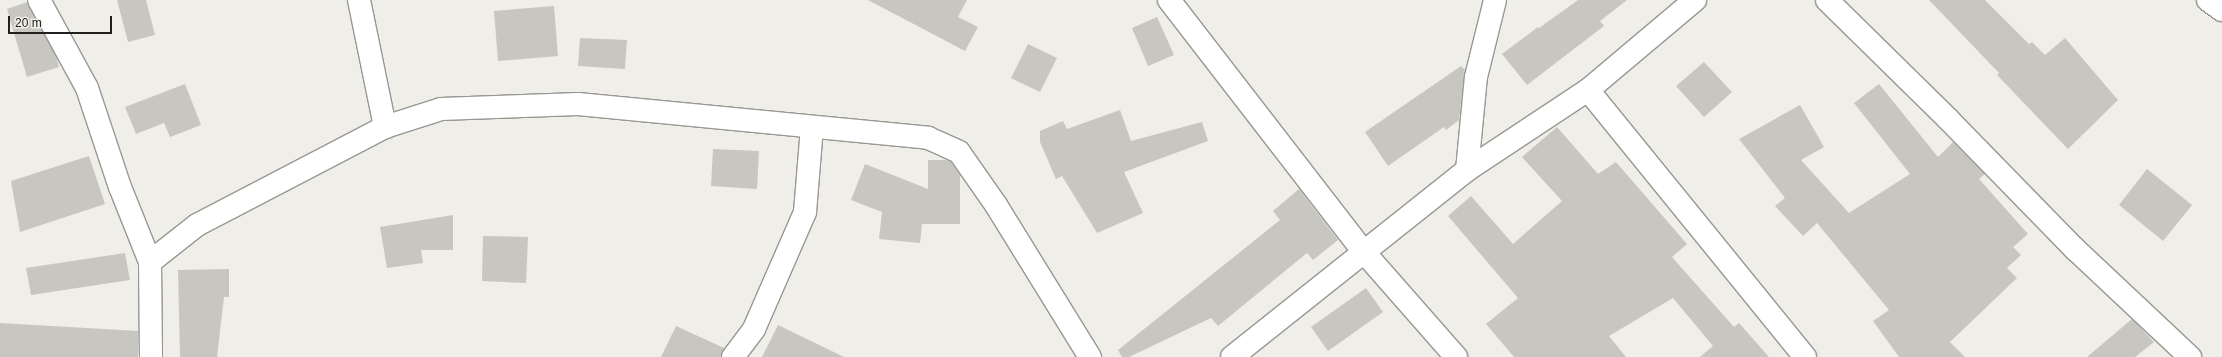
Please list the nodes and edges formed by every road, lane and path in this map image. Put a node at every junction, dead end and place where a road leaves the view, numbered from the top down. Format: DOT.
graph roads {
  1 [pos="39,0"];
  2 [pos="359,0"];
  3 [pos="1169,0"];
  4 [pos="1495,0"];
  5 [pos="1695,0"];
  6 [pos="1827,0"];
  7 [pos="2208,0"];
  8 [pos="2222,10"];
  9 [pos="1588,90"];
  10 [pos="385,127"];
  11 [pos="812,127"];
  12 [pos="1467,170"];
  13 [pos="1363,251"];
  14 [pos="150,262"];
  15 [pos="151,357"];
  16 [pos="733,357"];
  17 [pos="1090,357"];
  18 [pos="1232,357"];
  19 [pos="1456,357"];
  20 [pos="1805,357"];
  21 [pos="2190,357"];
  1 -- 14 [label="street"];
  2 -- 10 [label="street"];
  3 -- 13 [label="street"];
  4 -- 12 [label="street"];
  5 -- 9 [label="street"];
  6 -- 21 [label="street"];
  7 -- 8 [label="street"];
  9 -- 12 [label="street"];
  9 -- 20 [label="street"];
  10 -- 11 [label="street"];
  10 -- 14 [label="street"];
  11 -- 16 [label="street"];
  11 -- 17 [label="street"];
  12 -- 13 [label="street"];
  13 -- 18 [label="street"];
  13 -- 19 [label="street"];
  14 -- 15 [label="street"];
}
